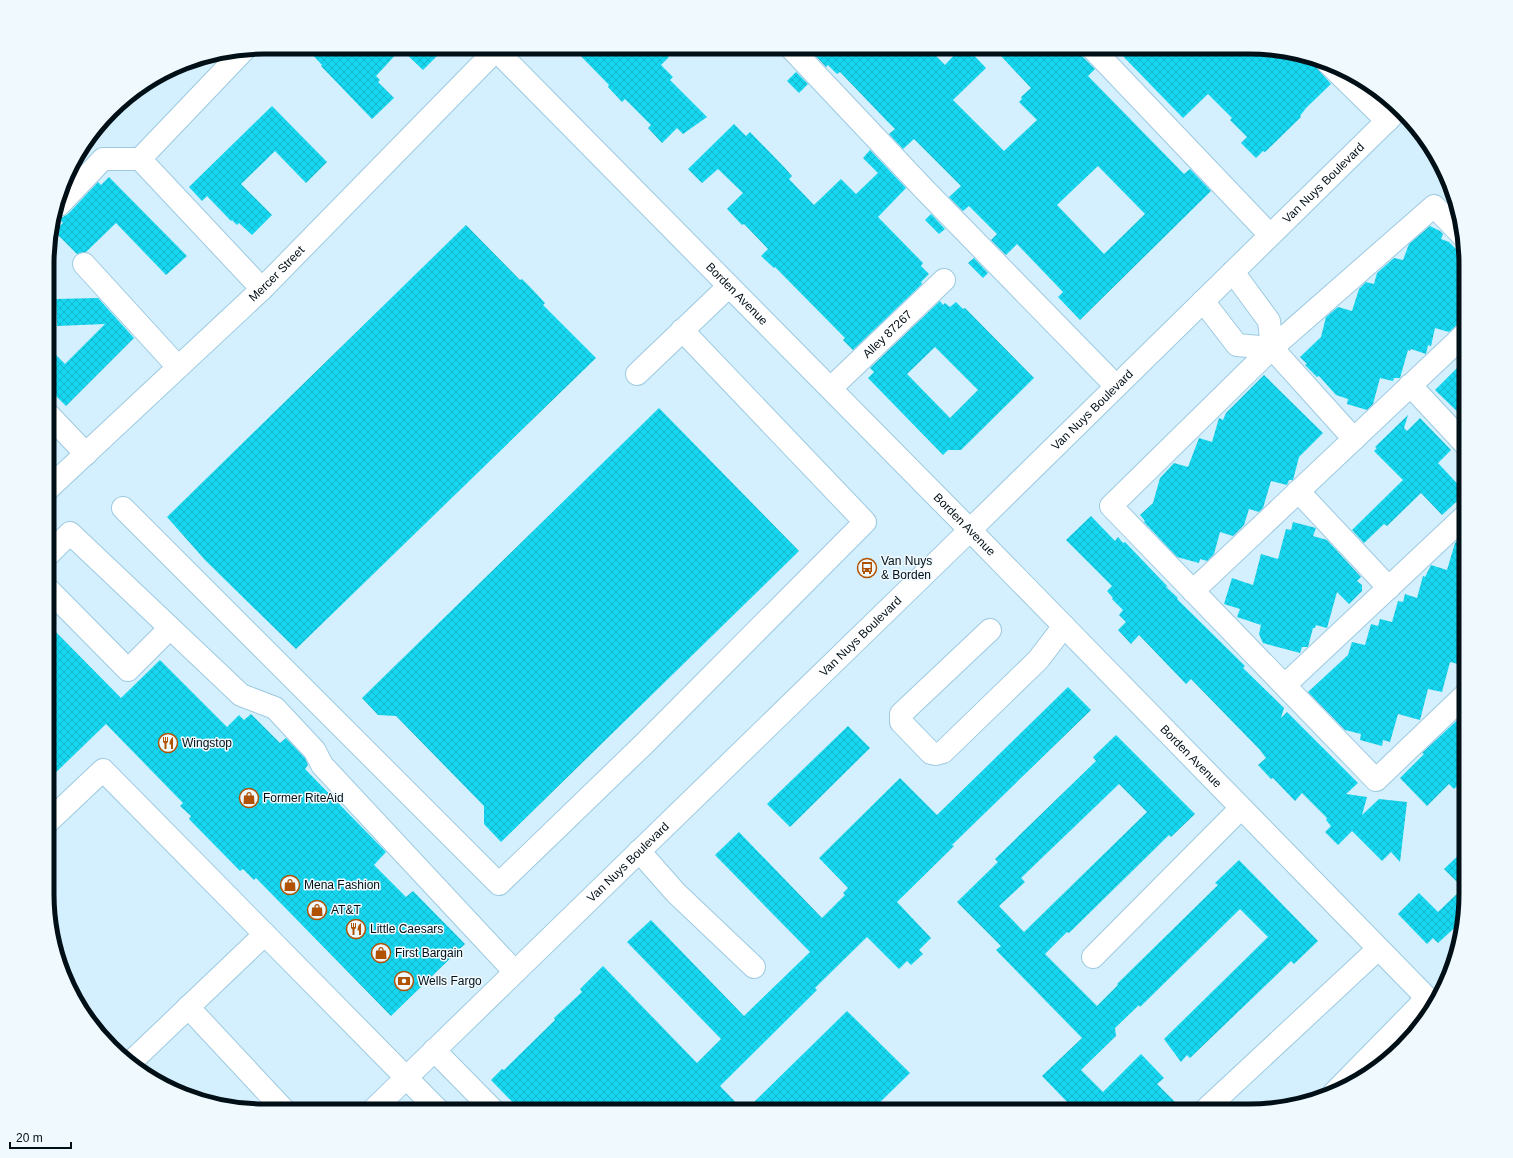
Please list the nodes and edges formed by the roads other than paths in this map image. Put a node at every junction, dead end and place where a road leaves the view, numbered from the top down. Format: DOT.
graph roads {
  1 [pos="490,54"];
  2 [pos="500,54"];
  3 [pos="797,54"];
  4 [pos="1098,54"];
  5 [pos="238,56"];
  6 [pos="1348,79"];
  7 [pos="1393,115"];
  8 [pos="140,159"];
  9 [pos="64,200"];
  10 [pos="1456,228"];
  11 [pos="1270,235"];
  12 [pos="84,264"];
  13 [pos="1232,272"];
  14 [pos="944,280"];
  15 [pos="729,286"];
  16 [pos="262,289"];
  17 [pos="1204,301"];
  18 [pos="682,330"];
  19 [pos="1459,340"];
  20 [pos="1272,348"];
  21 [pos="178,367"];
  22 [pos="638,374"];
  23 [pos="1410,385"];
  24 [pos="1116,386"];
  25 [pos="831,388"];
  26 [pos="54,420"];
  27 [pos="1459,438"];
  28 [pos="1354,439"];
  29 [pos="86,454"];
  30 [pos="54,483"];
  31 [pos="1298,492"];
  32 [pos="123,508"];
  33 [pos="1459,523"];
  34 [pos="970,530"];
  35 [pos="54,549"];
  36 [pos="1389,588"];
  37 [pos="1193,591"];
  38 [pos="54,595"];
  39 [pos="1064,626"];
  40 [pos="170,628"];
  41 [pos="990,630"];
  42 [pos="1284,686"];
  43 [pos="1459,701"];
  44 [pos="1241,808"];
  45 [pos="54,816"];
  46 [pos="639,851"];
  47 [pos="265,934"];
  48 [pos="1378,949"];
  49 [pos="1092,958"];
  50 [pos="754,967"];
  51 [pos="515,972"];
  52 [pos="1430,1001"];
  53 [pos="188,1007"];
  54 [pos="434,1050"];
  55 [pos="134,1059"];
  56 [pos="407,1077"];
  57 [pos="1352,1077"];
  58 [pos="277,1104"];
  59 [pos="379,1104"];
  60 [pos="432,1104"];
  61 [pos="487,1104"];
  62 [pos="1212,1104"];
  1 -- 16 [label="street, Mercer Street"];
  2 -- 15 [label="street, Borden Avenue"];
  3 -- 24 [label="street"];
  4 -- 11 [label="street"];
  5 -- 8 [label="street"];
  6 -- 7 [label="street"];
  7 -- 11 [label="street, Van Nuys Boulevard"];
  8 -- 9 [label="street"];
  8 -- 16 [label="street"];
  10 -- 20 [label="street"];
  11 -- 13 [label="street, Van Nuys Boulevard"];
  12 -- 21 [label="street"];
  13 -- 17 [label="street, Van Nuys Boulevard"];
  13 -- 20 [label="street"];
  14 -- 25 [label="street, Alley 87267"];
  15 -- 18 [label="street"];
  15 -- 25 [label="street, Borden Avenue"];
  16 -- 21 [label="street, Mercer Street"];
  17 -- 20 [label="street"];
  17 -- 24 [label="street, Van Nuys Boulevard"];
  18 -- 22 [label="street"];
  18 -- 32 [label="street"];
  19 -- 23 [label="street"];
  20 -- 28 [label="street"];
  20 -- 37 [label="street"];
  21 -- 29 [label="street, Mercer Street"];
  23 -- 27 [label="street"];
  23 -- 28 [label="street"];
  24 -- 34 [label="street, Van Nuys Boulevard"];
  25 -- 34 [label="street, Borden Avenue"];
  26 -- 29 [label="street"];
  28 -- 31 [label="street"];
  29 -- 30 [label="street, Mercer Street"];
  31 -- 36 [label="street"];
  31 -- 37 [label="street"];
  33 -- 36 [label="street"];
  34 -- 39 [label="street, Borden Avenue"];
  34 -- 46 [label="street, Van Nuys Boulevard"];
  35 -- 40 [label="street"];
  36 -- 42 [label="street"];
  37 -- 42 [label="street"];
  38 -- 40 [label="street"];
  39 -- 41 [label="street"];
  39 -- 44 [label="street, Borden Avenue"];
  40 -- 51 [label="street"];
  42 -- 43 [label="street"];
  44 -- 48 [label="street, Borden Avenue"];
  44 -- 49 [label="street"];
  45 -- 47 [label="street"];
  46 -- 50 [label="street"];
  46 -- 51 [label="street, Van Nuys Boulevard"];
  47 -- 53 [label="street"];
  47 -- 56 [label="street"];
  48 -- 52 [label="street, Borden Avenue"];
  48 -- 62 [label="street"];
  51 -- 54 [label="street, Van Nuys Boulevard"];
  52 -- 57 [label="street"];
  53 -- 55 [label="street"];
  53 -- 58 [label="street"];
  54 -- 56 [label="street, Van Nuys Boulevard"];
  54 -- 61 [label="street"];
  56 -- 59 [label="street, Van Nuys Boulevard"];
  56 -- 60 [label="street"];
}
